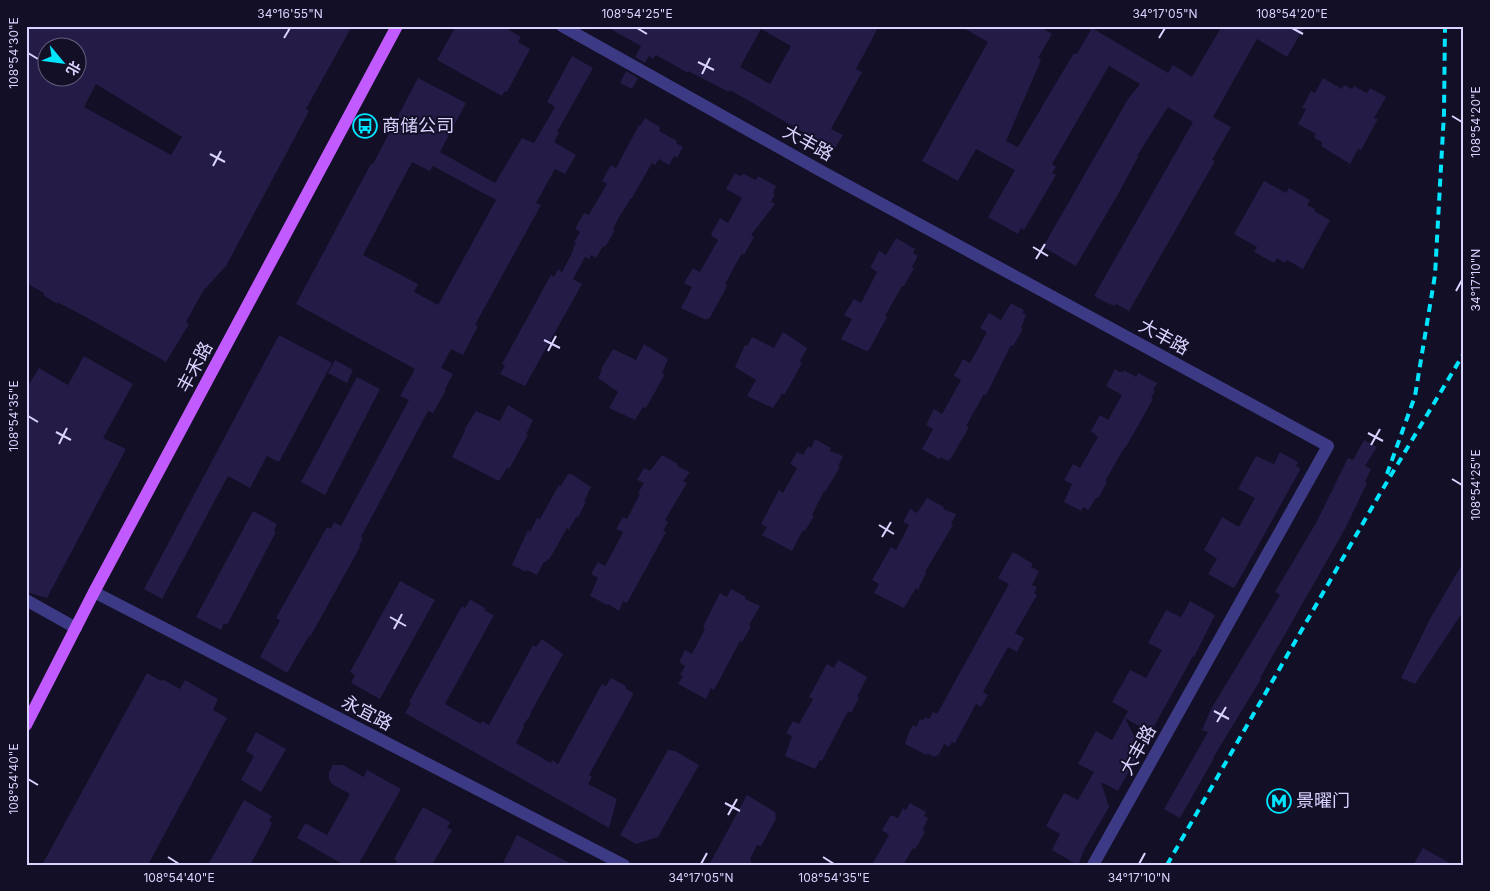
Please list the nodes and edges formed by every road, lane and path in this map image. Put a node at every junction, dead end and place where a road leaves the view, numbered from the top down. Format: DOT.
graph roads {
  1 [pos="397,26"];
  2 [pos="562,26"];
  3 [pos="94,592"];
  4 [pos="26,600"];
  5 [pos="76,628"];
  6 [pos="26,724"];
  7 [pos="624,865"];
  8 [pos="1093,865"];
  1 -- 3 [label="main road, 丰禾路"];
  2 -- 8 [label="street, 大丰路"];
  3 -- 5 [label="main road, 丰禾路"];
  3 -- 7 [label="street, 永宜路"];
  4 -- 5 [label="street"];
  5 -- 6 [label="main road, 丰禾路"];
}
